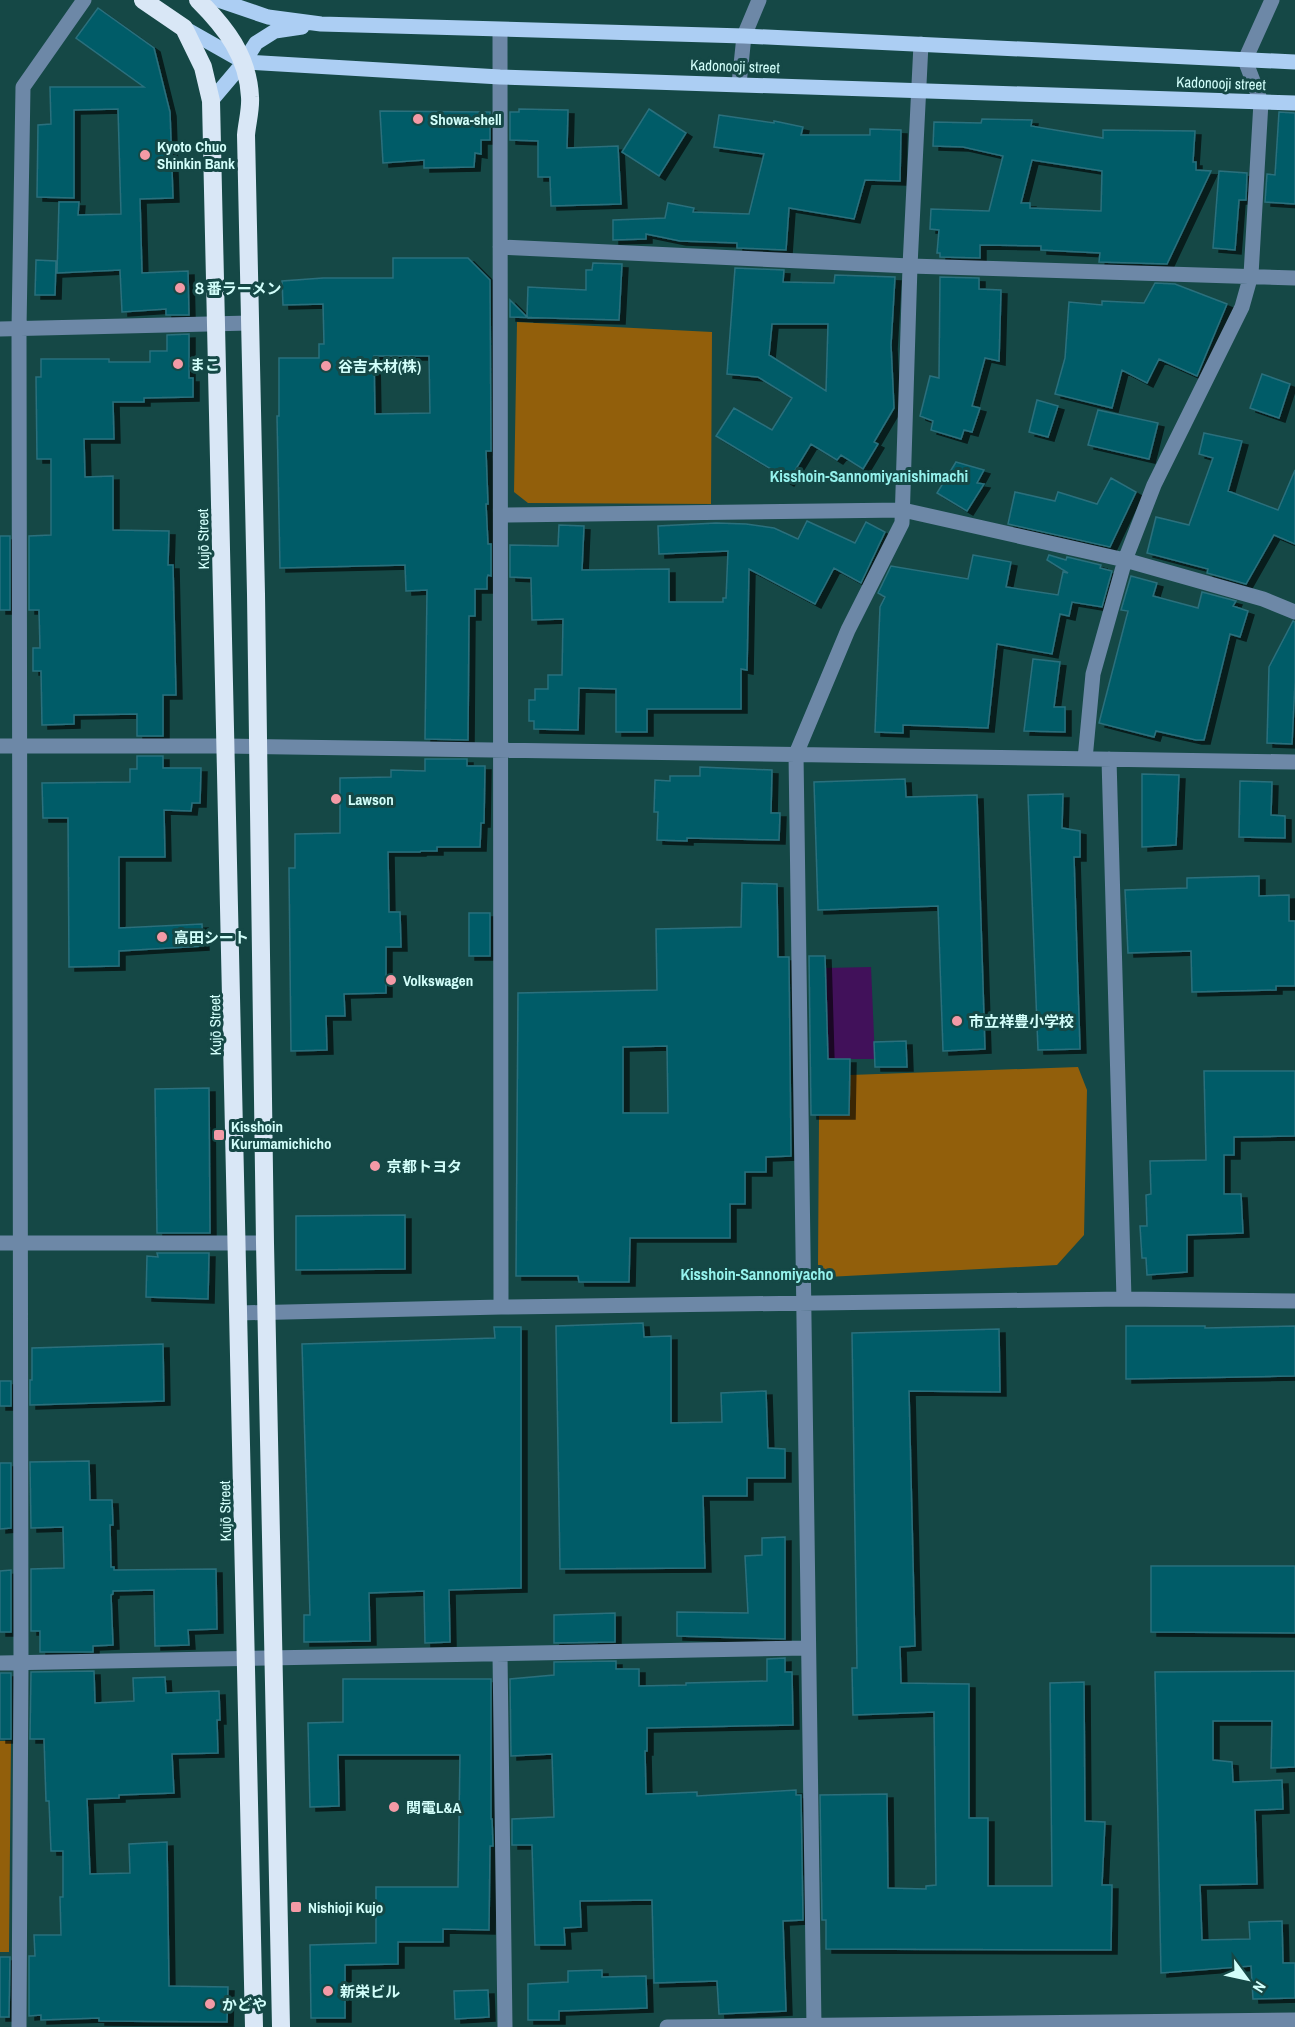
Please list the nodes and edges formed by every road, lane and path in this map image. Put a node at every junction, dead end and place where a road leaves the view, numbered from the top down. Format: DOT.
graph roads {
  1 [pos="84,0"];
  2 [pos="143,0"];
  3 [pos="198,0"];
  4 [pos="218,0"];
  5 [pos="759,0"];
  6 [pos="1272,0"];
  7 [pos="321,24"];
  8 [pos="184,28"];
  9 [pos="500,30"];
  10 [pos="744,36"];
  11 [pos="921,44"];
  12 [pos="1245,60"];
  13 [pos="244,62"];
  14 [pos="1295,62"];
  15 [pos="500,77"];
  16 [pos="740,84"];
  17 [pos="919,91"];
  18 [pos="211,101"];
  19 [pos="1261,102"];
  20 [pos="1295,103"];
  21 [pos="500,247"];
  22 [pos="910,266"];
  23 [pos="1251,276"];
  24 [pos="1295,278"];
  25 [pos="250,322"];
  26 [pos="216,324"];
  27 [pos="0,329"];
  28 [pos="19,329"];
  29 [pos="903,510"];
  30 [pos="501,515"];
  31 [pos="1125,560"];
  32 [pos="1295,612"];
  33 [pos="0,746"];
  34 [pos="19,746"];
  35 [pos="227,746"];
  36 [pos="258,746"];
  37 [pos="501,750"];
  38 [pos="795,754"];
  39 [pos="1085,759"];
  40 [pos="1109,759"];
  41 [pos="1295,762"];
  42 [pos="0,1243"];
  43 [pos="20,1243"];
  44 [pos="238,1243"];
  45 [pos="265,1243"];
  46 [pos="1124,1299"];
  47 [pos="1295,1301"];
  48 [pos="803,1303"];
  49 [pos="501,1307"];
  50 [pos="266,1312"];
  51 [pos="239,1313"];
  52 [pos="808,1648"];
  53 [pos="500,1655"];
  54 [pos="273,1658"];
  55 [pos="246,1659"];
  56 [pos="0,1663"];
  57 [pos="21,1663"];
  58 [pos="1295,2020"];
  59 [pos="1144,2024"];
  60 [pos="917,2025"];
  61 [pos="814,2026"];
  62 [pos="19,2027"];
  63 [pos="254,2027"];
  64 [pos="281,2027"];
  65 [pos="505,2027"];
  66 [pos="667,2027"];
  1 -- 28 [label="street"];
  2 -- 8 [label="highway"];
  3 -- 13 [label="highway"];
  4 -- 7 [label="main road, Kadonooji street"];
  5 -- 10 [label="street"];
  6 -- 12 [label="street"];
  7 -- 9 [label="main road, Kadonooji street"];
  7 -- 13 [label="main road"];
  8 -- 13 [label="main road, Kadonooji street"];
  8 -- 18 [label="highway, Kujō Street"];
  9 -- 10 [label="main road, Kadonooji street"];
  9 -- 15 [label="street"];
  10 -- 11 [label="main road, Kadonooji street"];
  10 -- 16 [label="street"];
  11 -- 12 [label="main road, Kadonooji street"];
  11 -- 17 [label="street"];
  12 -- 14 [label="main road, Kadonooji street"];
  12 -- 19 [label="street"];
  13 -- 15 [label="main road, Kadonooji street"];
  13 -- 18 [label="main road"];
  13 -- 25 [label="highway"];
  15 -- 16 [label="main road, Kadonooji street"];
  15 -- 21 [label="street"];
  16 -- 17 [label="main road, Kadonooji street"];
  17 -- 19 [label="main road, Kadonooji street"];
  17 -- 22 [label="street"];
  18 -- 26 [label="highway, Kujō Street"];
  19 -- 20 [label="main road, Kadonooji street"];
  19 -- 23 [label="street"];
  21 -- 22 [label="street"];
  21 -- 30 [label="street"];
  22 -- 23 [label="street"];
  22 -- 29 [label="street"];
  23 -- 24 [label="street"];
  23 -- 31 [label="street"];
  25 -- 26 [label="street"];
  25 -- 36 [label="highway"];
  26 -- 28 [label="street"];
  26 -- 35 [label="highway, Kujō Street"];
  27 -- 28 [label="street"];
  28 -- 34 [label="street"];
  29 -- 30 [label="street"];
  29 -- 31 [label="street"];
  29 -- 38 [label="street"];
  30 -- 37 [label="street"];
  31 -- 32 [label="street"];
  31 -- 39 [label="street"];
  33 -- 34 [label="street"];
  34 -- 35 [label="street"];
  34 -- 43 [label="street"];
  35 -- 36 [label="street"];
  35 -- 44 [label="highway, Kujō Street"];
  36 -- 37 [label="street"];
  36 -- 45 [label="highway"];
  37 -- 38 [label="street"];
  37 -- 49 [label="street"];
  38 -- 39 [label="street"];
  38 -- 48 [label="street"];
  39 -- 40 [label="street"];
  40 -- 41 [label="street"];
  40 -- 46 [label="street"];
  42 -- 43 [label="street"];
  43 -- 44 [label="street"];
  43 -- 57 [label="street"];
  44 -- 45 [label="street"];
  44 -- 51 [label="highway, Kujō Street"];
  45 -- 50 [label="highway"];
  46 -- 47 [label="street"];
  46 -- 48 [label="street"];
  48 -- 49 [label="street"];
  48 -- 52 [label="street"];
  49 -- 50 [label="street"];
  50 -- 51 [label="street"];
  50 -- 54 [label="highway"];
  51 -- 55 [label="highway, Kujō Street"];
  52 -- 53 [label="street"];
  52 -- 61 [label="street"];
  53 -- 54 [label="street"];
  53 -- 65 [label="street"];
  54 -- 55 [label="street"];
  54 -- 64 [label="highway"];
  55 -- 57 [label="street"];
  55 -- 63 [label="highway, Kujō Street"];
  56 -- 57 [label="street"];
  57 -- 62 [label="street"];
  58 -- 59 [label="street"];
  59 -- 60 [label="street"];
  60 -- 61 [label="street"];
  61 -- 66 [label="street"];
}
